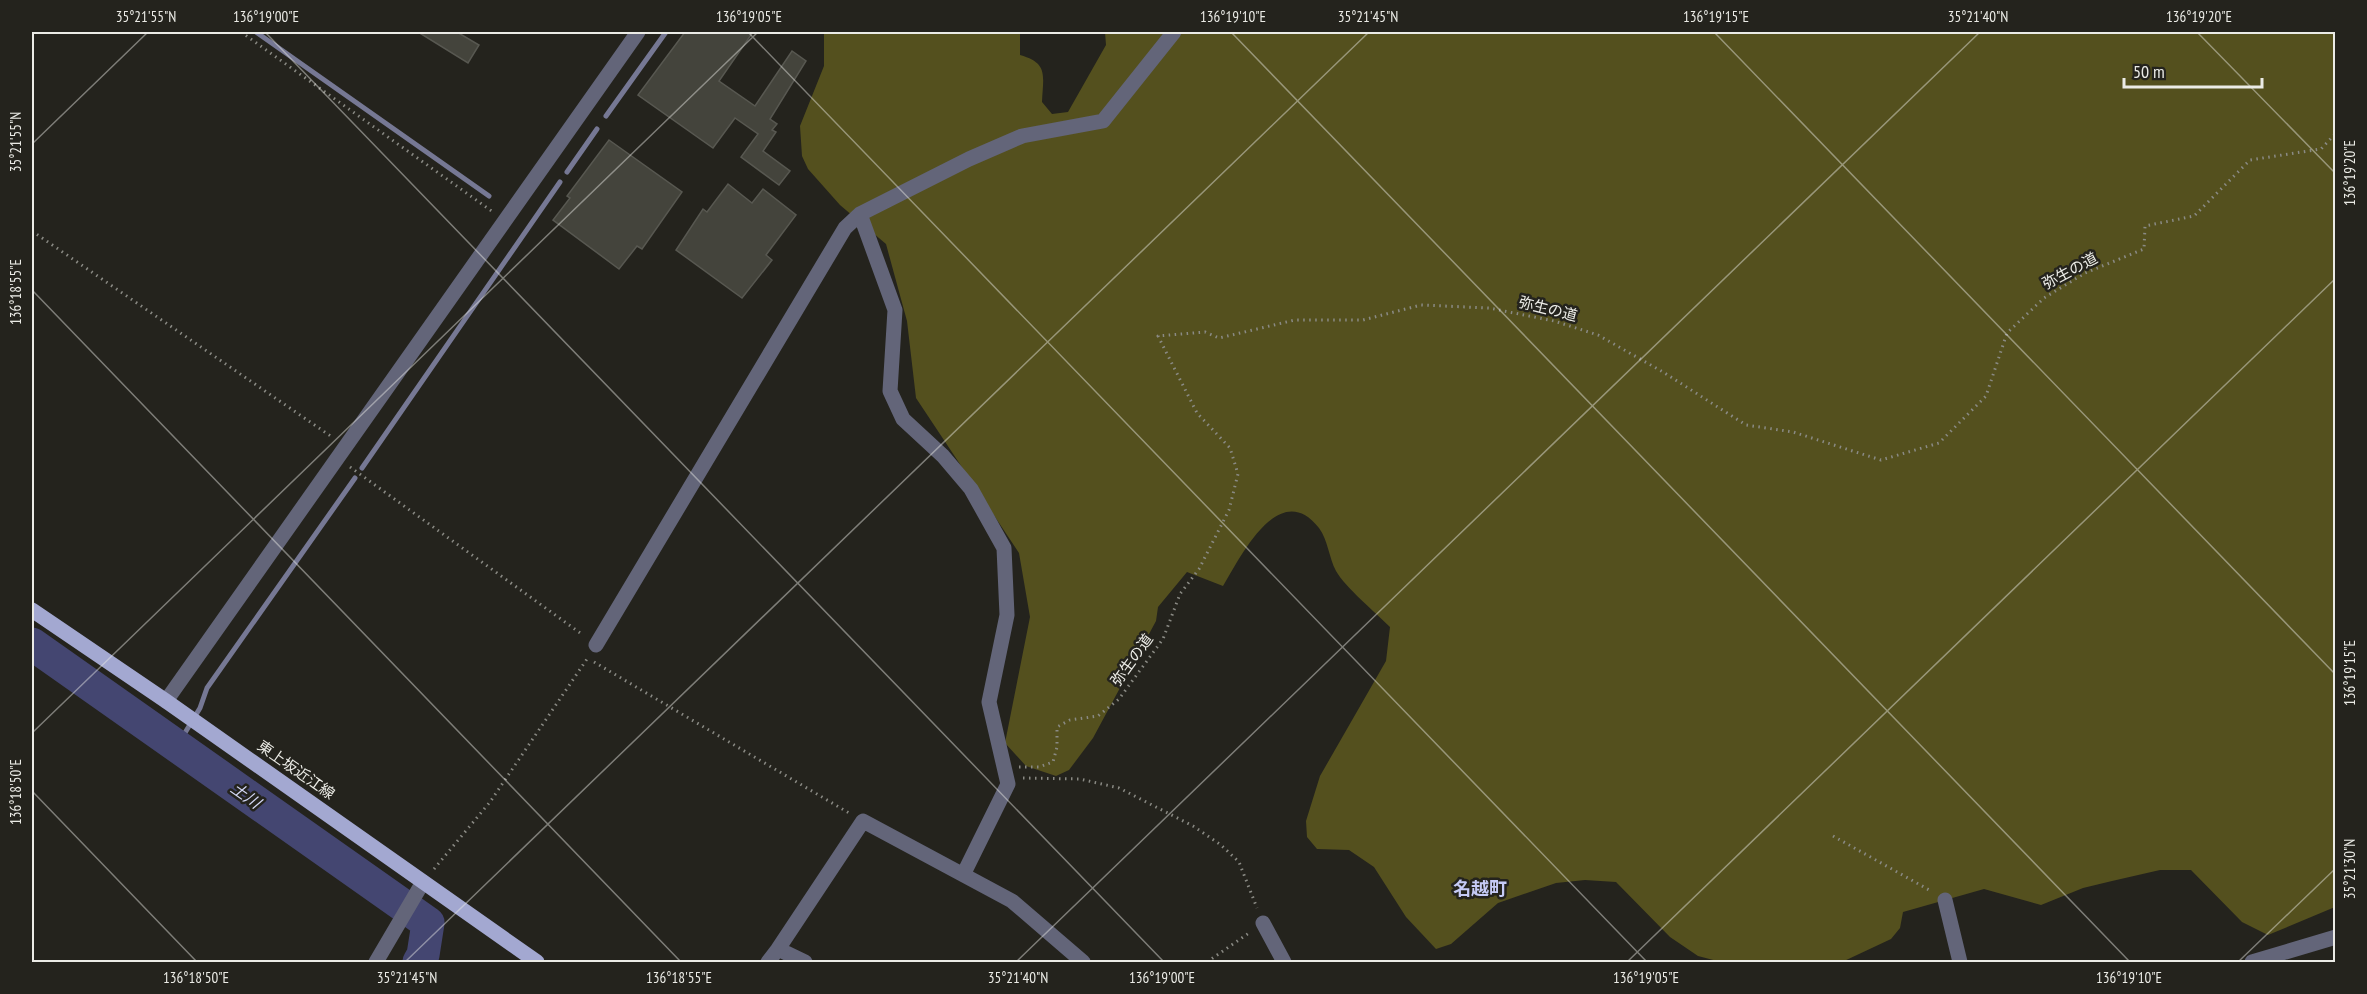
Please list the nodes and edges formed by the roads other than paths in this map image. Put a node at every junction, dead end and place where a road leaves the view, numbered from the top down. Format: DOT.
graph roads {
  1 [pos="638,32"];
  2 [pos="1174,32"];
  3 [pos="860,214"];
  4 [pos="32,610"];
  5 [pos="596,645"];
  6 [pos="166,701"];
  7 [pos="964,873"];
  8 [pos="423,882"];
  9 [pos="1945,900"];
  10 [pos="1263,923"];
  11 [pos="2336,937"];
  12 [pos="778,949"];
  13 [pos="376,963"];
  14 [pos="537,963"];
  15 [pos="768,963"];
  16 [pos="805,963"];
  17 [pos="1083,963"];
  18 [pos="1284,963"];
  19 [pos="1960,963"];
  20 [pos="2252,963"];
  1 -- 6 [label="street"];
  2 -- 3 [label="street"];
  3 -- 5 [label="street"];
  3 -- 7 [label="street"];
  4 -- 6 [label="main road, 東上坂近江線"];
  6 -- 8 [label="main road, 東上坂近江線"];
  7 -- 12 [label="street"];
  7 -- 17 [label="street"];
  8 -- 13 [label="street"];
  8 -- 14 [label="main road, 東上坂近江線"];
  9 -- 19 [label="street"];
  10 -- 18 [label="street"];
  11 -- 20 [label="street"];
  12 -- 15 [label="street"];
  12 -- 16 [label="street"];
}
